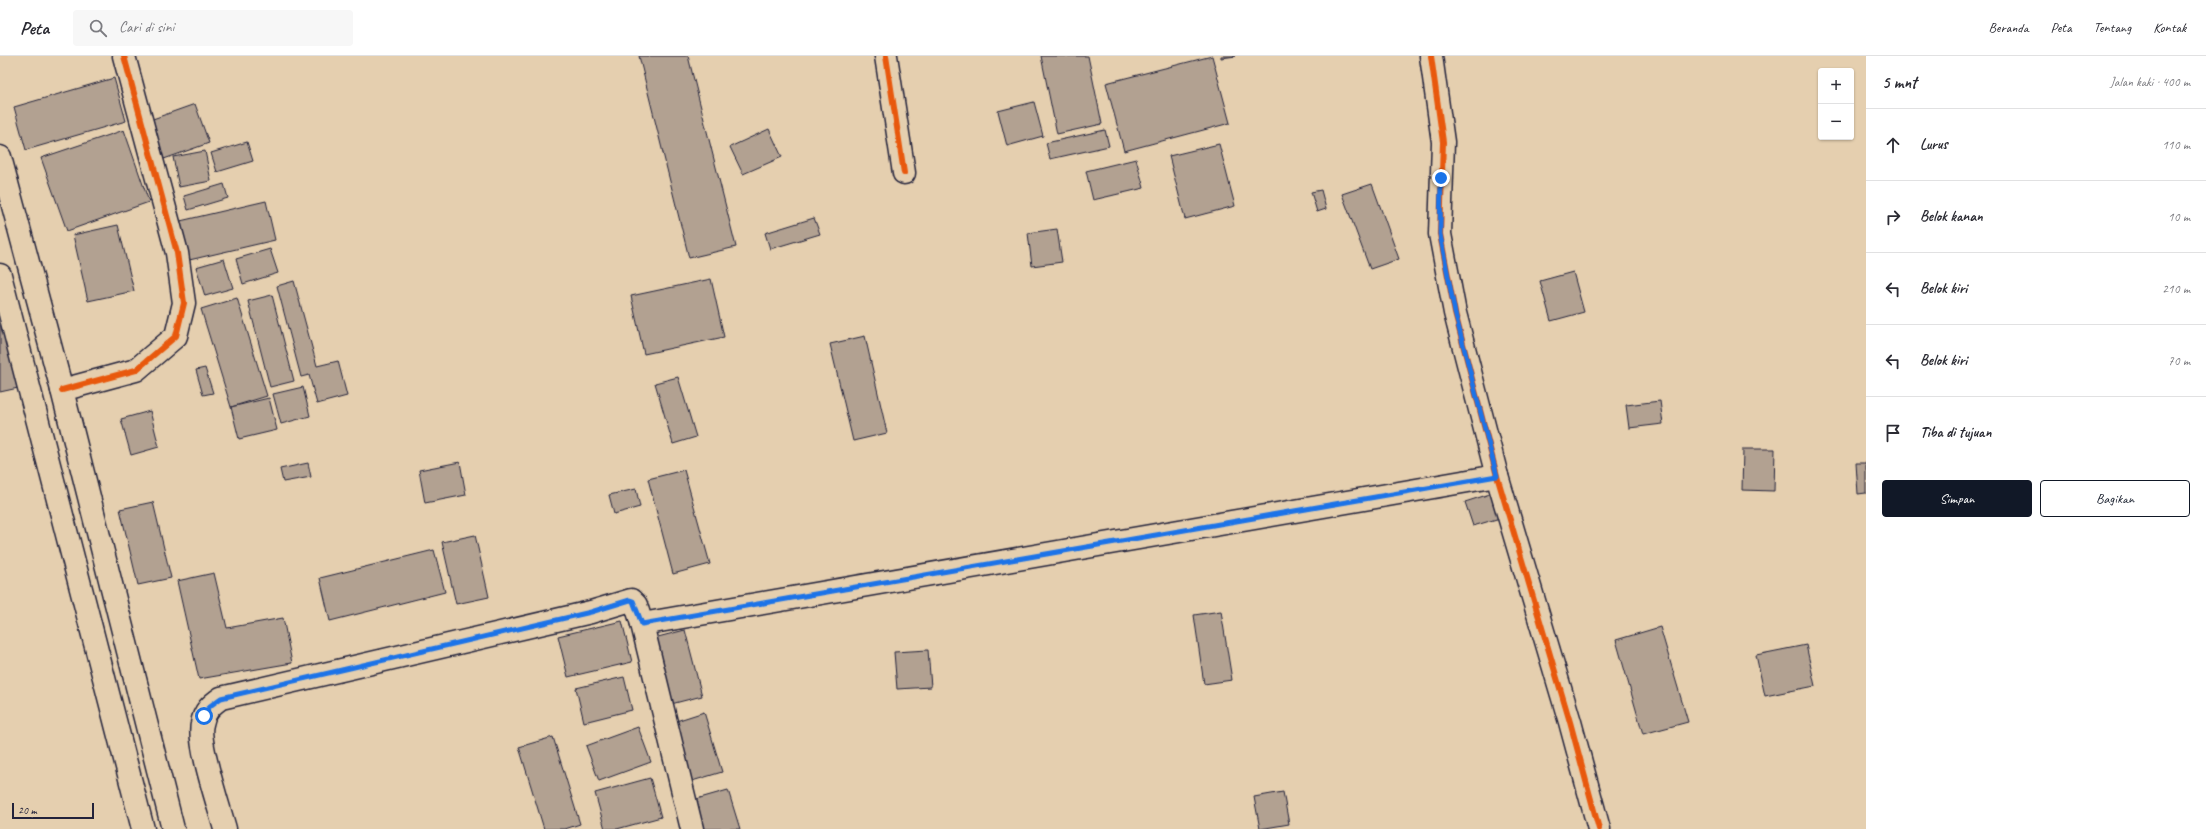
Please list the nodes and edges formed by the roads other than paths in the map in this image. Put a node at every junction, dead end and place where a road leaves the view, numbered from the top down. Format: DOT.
graph roads {
  1 [pos="124,56"];
  2 [pos="886,56"];
  3 [pos="1431,56"];
  4 [pos="0,157"];
  5 [pos="904,173"];
  6 [pos="0,275"];
  7 [pos="62,390"];
  8 [pos="1497,476"];
  9 [pos="642,624"];
  10 [pos="143,829"];
  11 [pos="173,829"];
  12 [pos="225,829"];
  13 [pos="692,829"];
  14 [pos="1599,829"];
  1 -- 7 [label="street"];
  2 -- 5 [label="street"];
  3 -- 8 [label="street"];
  4 -- 7 [label="street"];
  6 -- 10 [label="street"];
  7 -- 11 [label="street"];
  8 -- 9 [label="street"];
  8 -- 14 [label="street"];
  9 -- 12 [label="street"];
  9 -- 13 [label="street"];
}
